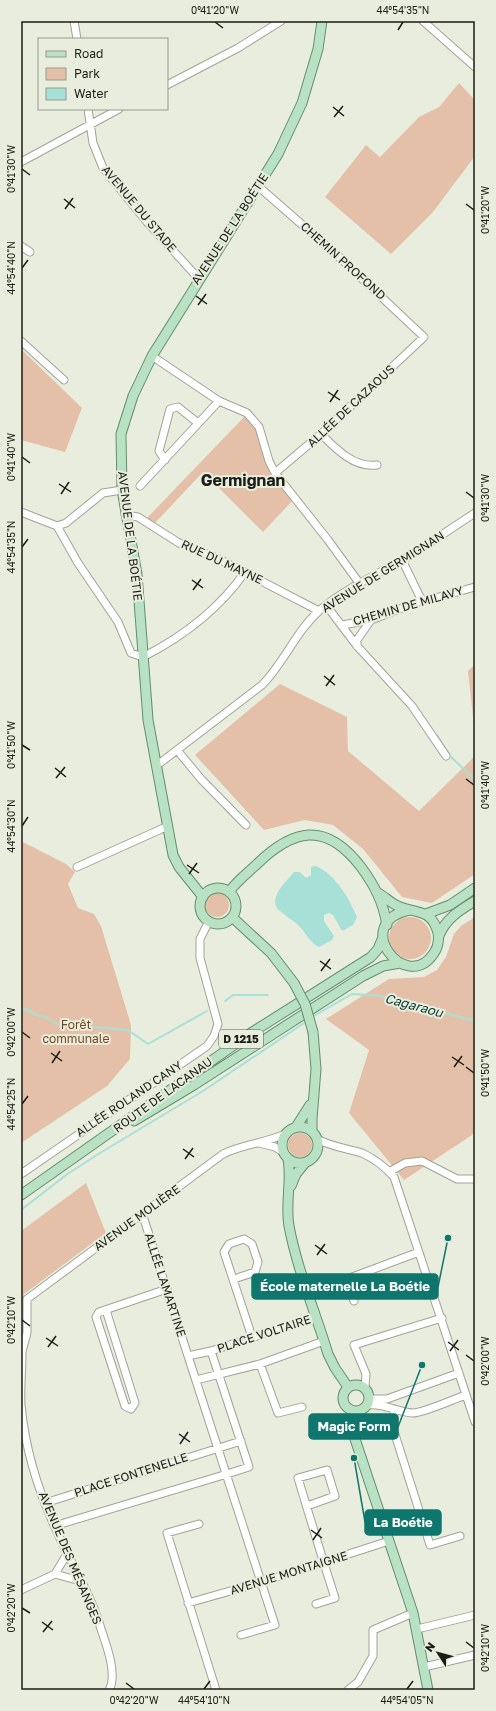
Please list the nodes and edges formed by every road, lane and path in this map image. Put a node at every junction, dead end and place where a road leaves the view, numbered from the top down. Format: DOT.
graph roads {
  1 [pos="74,21"];
  2 [pos="281,21"];
  3 [pos="322,21"];
  4 [pos="423,21"];
  5 [pos="77,38"];
  6 [pos="475,67"];
  7 [pos="168,84"];
  8 [pos="88,110"];
  9 [pos="116,110"];
  10 [pos="90,123"];
  11 [pos="21,162"];
  12 [pos="259,187"];
  13 [pos="21,246"];
  14 [pos="30,252"];
  15 [pos="198,279"];
  16 [pos="424,336"];
  17 [pos="21,341"];
  18 [pos="152,356"];
  19 [pos="64,380"];
  20 [pos="219,401"];
  21 [pos="198,423"];
  22 [pos="321,434"];
  23 [pos="165,460"];
  24 [pos="377,465"];
  25 [pos="275,473"];
  26 [pos="140,486"];
  27 [pos="122,490"];
  28 [pos="21,512"];
  29 [pos="475,512"];
  30 [pos="125,514"];
  31 [pos="57,526"];
  32 [pos="402,560"];
  33 [pos="245,572"];
  34 [pos="360,584"];
  35 [pos="475,587"];
  36 [pos="423,600"];
  37 [pos="326,605"];
  38 [pos="319,611"];
  39 [pos="370,620"];
  40 [pos="342,625"];
  41 [pos="357,646"];
  42 [pos="143,656"];
  43 [pos="177,750"];
  44 [pos="446,756"];
  45 [pos="156,766"];
  46 [pos="246,825"];
  47 [pos="168,826"];
  48 [pos="77,867"];
  49 [pos="475,888"];
  50 [pos="229,892"];
  51 [pos="378,893"];
  52 [pos="203,898"];
  53 [pos="475,901"];
  54 [pos="410,910"];
  55 [pos="426,914"];
  56 [pos="232,917"];
  57 [pos="209,921"];
  58 [pos="387,925"];
  59 [pos="383,936"];
  60 [pos="439,937"];
  61 [pos="400,964"];
  62 [pos="313,1100"];
  63 [pos="296,1127"];
  64 [pos="286,1134"];
  65 [pos="315,1135"];
  66 [pos="97,1143"];
  67 [pos="251,1144"];
  68 [pos="286,1156"];
  69 [pos="305,1163"];
  70 [pos="389,1172"];
  71 [pos="21,1174"];
  72 [pos="475,1179"];
  73 [pos="21,1195"];
  74 [pos="289,1195"];
  75 [pos="142,1214"];
  76 [pos="419,1252"];
  77 [pos="234,1279"];
  78 [pos="167,1289"];
  79 [pos="27,1299"];
  80 [pos="354,1301"];
  81 [pos="106,1310"];
  82 [pos="316,1317"];
  83 [pos="442,1318"];
  84 [pos="252,1337"];
  85 [pos="324,1341"];
  86 [pos="211,1351"];
  87 [pos="22,1354"];
  88 [pos="188,1356"];
  89 [pos="260,1364"];
  90 [pos="459,1373"];
  91 [pos="220,1375"];
  92 [pos="196,1380"];
  93 [pos="348,1387"];
  94 [pos="365,1387"];
  95 [pos="466,1395"];
  96 [pos="368,1402"];
  97 [pos="302,1407"];
  98 [pos="395,1410"];
  99 [pos="355,1411"];
  100 [pos="475,1422"];
  101 [pos="241,1441"];
  102 [pos="218,1448"];
  103 [pos="227,1474"];
  104 [pos="45,1503"];
  105 [pos="307,1506"];
  106 [pos="199,1524"];
  107 [pos="54,1526"];
  108 [pos="460,1536"];
  109 [pos="389,1541"];
  110 [pos="67,1554"];
  111 [pos="324,1562"];
  112 [pos="55,1574"];
  113 [pos="80,1581"];
  114 [pos="262,1582"];
  115 [pos="21,1590"];
  116 [pos="188,1603"];
  117 [pos="316,1604"];
  118 [pos="413,1613"];
  119 [pos="475,1615"];
  120 [pos="417,1629"];
  121 [pos="241,1635"];
  122 [pos="475,1655"];
  123 [pos="424,1667"];
  124 [pos="109,1690"];
  125 [pos="216,1690"];
  126 [pos="348,1690"];
  127 [pos="428,1690"];
  1 -- 5 [label="street"];
  2 -- 7 [label="street"];
  3 -- 12 [label="main road, AVENUE DE LA BOÉTIE"];
  4 -- 6 [label="street"];
  8 -- 10 [label="street, AVENUE DU STADE"];
  9 -- 10 [label="street"];
  10 -- 11 [label="street"];
  10 -- 15 [label="street, AVENUE DU STADE"];
  12 -- 15 [label="main road, AVENUE DE LA BOÉTIE"];
  12 -- 16 [label="street, CHEMIN PROFOND"];
  13 -- 14 [label="street"];
  15 -- 18 [label="main road, AVENUE DE LA BOÉTIE"];
  16 -- 22 [label="street, ALLÉE DE CAZAOUS"];
  17 -- 19 [label="street"];
  18 -- 20 [label="street"];
  18 -- 27 [label="main road, AVENUE DE LA BOÉTIE"];
  20 -- 21 [label="street"];
  20 -- 25 [label="street"];
  21 -- 23 [label="street"];
  21 -- 23 [label="street"];
  22 -- 24 [label="street"];
  22 -- 25 [label="street, ALLÉE DE CAZAOUS"];
  23 -- 26 [label="street"];
  25 -- 34 [label="street"];
  27 -- 30 [label="main road, AVENUE DE LA BOÉTIE"];
  27 -- 31 [label="street"];
  28 -- 31 [label="street"];
  29 -- 32 [label="street, AVENUE DE GERMIGNAN"];
  30 -- 33 [label="street, RUE DU MAYNE"];
  30 -- 42 [label="main road, AVENUE DE LA BOÉTIE"];
  31 -- 42 [label="street"];
  32 -- 34 [label="street, AVENUE DE GERMIGNAN"];
  32 -- 36 [label="street"];
  33 -- 38 [label="street, RUE DU MAYNE"];
  33 -- 42 [label="street"];
  34 -- 37 [label="street, AVENUE DE GERMIGNAN"];
  35 -- 36 [label="street, CHEMIN DE MILAVY"];
  36 -- 39 [label="street, CHEMIN DE MILAVY"];
  37 -- 38 [label="street, AVENUE DE GERMIGNAN"];
  37 -- 40 [label="street"];
  38 -- 43 [label="street, AVENUE DE GERMIGNAN"];
  39 -- 40 [label="street, CHEMIN DE MILAVY"];
  39 -- 41 [label="street"];
  40 -- 41 [label="street"];
  41 -- 44 [label="street"];
  42 -- 45 [label="main road, AVENUE DE LA BOÉTIE"];
  43 -- 45 [label="street, AVENUE DE GERMIGNAN"];
  43 -- 46 [label="street"];
  45 -- 47 [label="main road, AVENUE DE LA BOÉTIE"];
  47 -- 48 [label="street"];
  47 -- 52 [label="main road, AVENUE DE LA BOÉTIE"];
  49 -- 55 [label="main road"];
  50 -- 51 [label="main road"];
  50 -- 52 [label="main road"];
  50 -- 56 [label="main road"];
  51 -- 54 [label="main road"];
  51 -- 58 [label="main road"];
  52 -- 57 [label="main road"];
  53 -- 60 [label="main road"];
  54 -- 55 [label="main road"];
  54 -- 58 [label="main road"];
  55 -- 60 [label="main road"];
  56 -- 57 [label="main road"];
  56 -- 62 [label="main road, bridge"];
  57 -- 71 [label="street, ALLÉE ROLAND CANY"];
  58 -- 59 [label="main road"];
  59 -- 61 [label="main road"];
  59 -- 66 [label="main road, ROUTE DE LACANAU / D 1215"];
  60 -- 61 [label="main road"];
  61 -- 66 [label="main road, ROUTE DE LACANAU / D 1215"];
  62 -- 63 [label="main road"];
  62 -- 65 [label="main road"];
  63 -- 64 [label="main road"];
  63 -- 65 [label="main road"];
  64 -- 67 [label="street, AVENUE MOLIÈRE"];
  64 -- 68 [label="main road"];
  65 -- 69 [label="main road"];
  65 -- 70 [label="street"];
  66 -- 73 [label="main road, ROUTE DE LACANAU / D 1215"];
  67 -- 68 [label="street, AVENUE MOLIÈRE"];
  67 -- 75 [label="street, AVENUE MOLIÈRE"];
  68 -- 69 [label="main road"];
  68 -- 74 [label="main road"];
  69 -- 74 [label="main road"];
  70 -- 72 [label="street"];
  70 -- 76 [label="street"];
  74 -- 82 [label="main road"];
  75 -- 78 [label="street, ALLÉE LAMARTINE"];
  75 -- 79 [label="street, AVENUE MOLIÈRE"];
  76 -- 80 [label="street"];
  76 -- 83 [label="street"];
  77 -- 77 [label="street"];
  77 -- 84 [label="street"];
  78 -- 81 [label="street"];
  78 -- 88 [label="street, ALLÉE LAMARTINE"];
  79 -- 87 [label="street, AVENUE DES MÉSANGES"];
  81 -- 81 [label="street"];
  82 -- 84 [label="street, PLACE VOLTAIRE"];
  82 -- 85 [label="main road"];
  83 -- 90 [label="street"];
  83 -- 94 [label="street"];
  84 -- 86 [label="street, PLACE VOLTAIRE"];
  85 -- 89 [label="street"];
  85 -- 93 [label="main road"];
  86 -- 88 [label="street, PLACE VOLTAIRE"];
  86 -- 91 [label="street"];
  87 -- 104 [label="street, AVENUE DES MÉSANGES"];
  88 -- 92 [label="street, ALLÉE LAMARTINE"];
  89 -- 91 [label="street"];
  89 -- 97 [label="street"];
  90 -- 95 [label="street"];
  90 -- 96 [label="street"];
  91 -- 92 [label="street"];
  91 -- 101 [label="street"];
  92 -- 102 [label="street, ALLÉE LAMARTINE"];
  93 -- 94 [label="main road"];
  93 -- 99 [label="main road"];
  94 -- 96 [label="main road"];
  95 -- 98 [label="street"];
  95 -- 100 [label="street"];
  96 -- 98 [label="street"];
  96 -- 99 [label="main road"];
  98 -- 108 [label="street"];
  99 -- 109 [label="main road"];
  101 -- 102 [label="street, PLACE FONTENELLE"];
  101 -- 103 [label="street"];
  102 -- 103 [label="street, ALLÉE LAMARTINE"];
  102 -- 104 [label="street, PLACE FONTENELLE"];
  103 -- 107 [label="street"];
  103 -- 114 [label="street, ALLÉE LAMARTINE"];
  104 -- 107 [label="street, AVENUE DES MÉSANGES"];
  105 -- 105 [label="street"];
  105 -- 111 [label="street"];
  106 -- 116 [label="street"];
  107 -- 110 [label="street, AVENUE DES MÉSANGES"];
  109 -- 111 [label="street, AVENUE MONTAIGNE"];
  109 -- 118 [label="main road"];
  110 -- 112 [label="street"];
  110 -- 113 [label="street, AVENUE DES MÉSANGES"];
  111 -- 114 [label="street, AVENUE MONTAIGNE"];
  111 -- 117 [label="street"];
  112 -- 113 [label="street"];
  112 -- 115 [label="street"];
  113 -- 124 [label="street, AVENUE DES MÉSANGES"];
  114 -- 116 [label="street, AVENUE MONTAIGNE"];
  114 -- 121 [label="street, ALLÉE LAMARTINE"];
  116 -- 125 [label="street"];
  118 -- 120 [label="main road"];
  118 -- 126 [label="street"];
  119 -- 120 [label="street"];
  120 -- 123 [label="main road"];
  122 -- 123 [label="street"];
  123 -- 127 [label="main road"];
}
